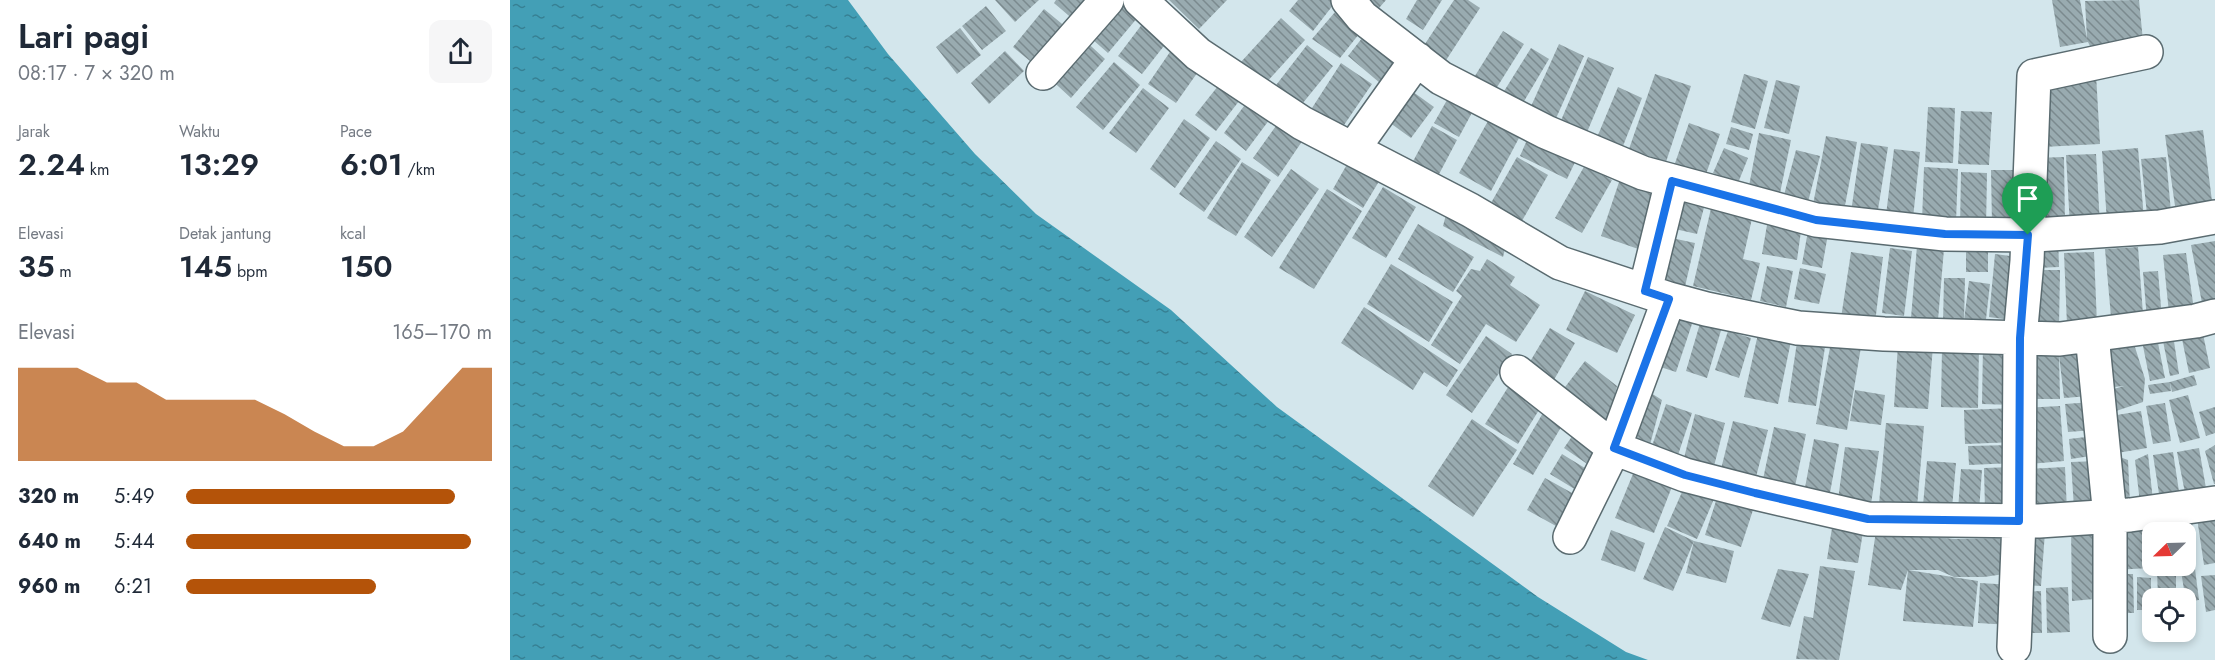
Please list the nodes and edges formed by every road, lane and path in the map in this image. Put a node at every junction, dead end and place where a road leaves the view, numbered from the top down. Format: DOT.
graph roads {
  1 [pos="1107,0"];
  2 [pos="1140,0"];
  3 [pos="1348,0"];
  4 [pos="2146,52"];
  5 [pos="1417,59"];
  6 [pos="1042,73"];
  7 [pos="1353,149"];
  8 [pos="1672,181"];
  9 [pos="2215,217"];
  10 [pos="2028,235"];
  11 [pos="1657,295"];
  12 [pos="2215,316"];
  13 [pos="2092,335"];
  14 [pos="2020,338"];
  15 [pos="1517,372"];
  16 [pos="1614,448"];
  17 [pos="2215,503"];
  18 [pos="2110,517"];
  19 [pos="2019,521"];
  20 [pos="1570,537"];
  21 [pos="2110,636"];
  22 [pos="2014,647"];
  1 -- 6 [label="street"];
  2 -- 7 [label="street"];
  3 -- 5 [label="street"];
  4 -- 10 [label="street"];
  5 -- 7 [label="street"];
  5 -- 8 [label="street"];
  7 -- 11 [label="street"];
  8 -- 10 [label="street"];
  8 -- 11 [label="street"];
  9 -- 10 [label="street"];
  10 -- 14 [label="street"];
  11 -- 14 [label="street"];
  11 -- 16 [label="street"];
  12 -- 13 [label="street"];
  13 -- 14 [label="street"];
  13 -- 18 [label="street"];
  14 -- 19 [label="street"];
  15 -- 16 [label="street"];
  16 -- 19 [label="street"];
  16 -- 20 [label="street"];
  17 -- 18 [label="street"];
  18 -- 19 [label="street"];
  18 -- 21 [label="street"];
  19 -- 22 [label="street"];
}
